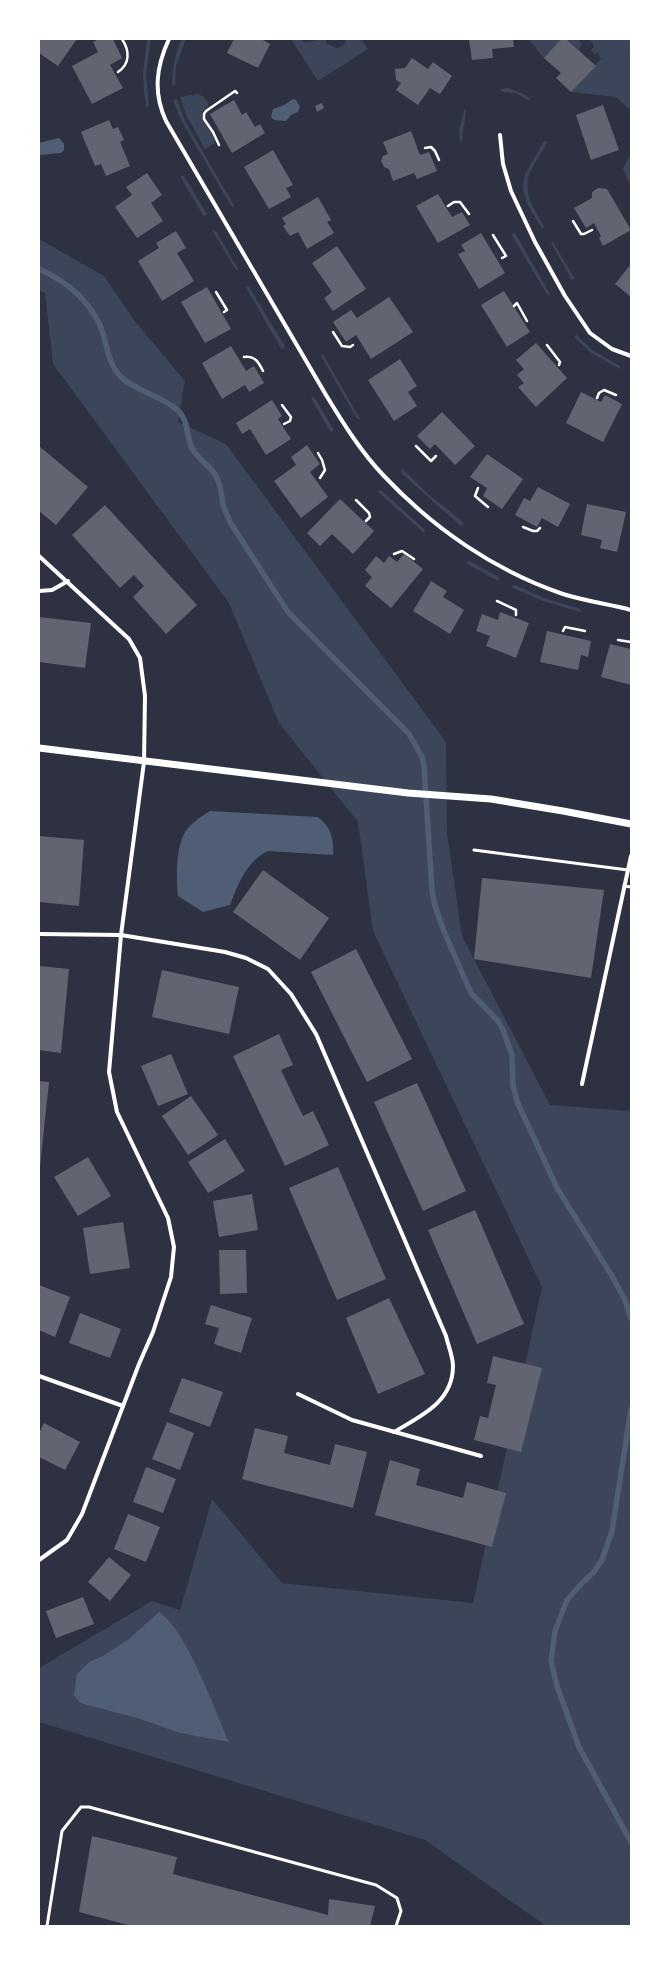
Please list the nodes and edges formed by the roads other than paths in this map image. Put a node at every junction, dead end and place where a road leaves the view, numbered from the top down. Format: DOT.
graph roads {
  1 [pos="169,39"];
  2 [pos="500,135"];
  3 [pos="631,356"];
  4 [pos="39,556"];
  5 [pos="68,581"];
  6 [pos="39,591"];
  7 [pos="631,610"];
  8 [pos="39,748"];
  9 [pos="144,762"];
  10 [pos="631,824"];
  11 [pos="474,850"];
  12 [pos="631,856"];
  13 [pos="628,870"];
  14 [pos="624,886"];
  15 [pos="631,887"];
  16 [pos="39,934"];
  17 [pos="121,935"];
  18 [pos="582,1084"];
  19 [pos="39,1376"];
  20 [pos="298,1394"];
  21 [pos="123,1406"];
  22 [pos="394,1432"];
  23 [pos="481,1456"];
  24 [pos="39,1560"];
  25 [pos="47,1926"];
  26 [pos="396,1926"];
  1 -- 7 [label="street"];
  2 -- 3 [label="street"];
  4 -- 5 [label="street"];
  5 -- 6 [label="street"];
  5 -- 9 [label="street"];
  8 -- 9 [label="street"];
  9 -- 10 [label="street"];
  9 -- 17 [label="street"];
  11 -- 13 [label="lane"];
  12 -- 13 [label="street"];
  13 -- 14 [label="street"];
  14 -- 15 [label="lane"];
  14 -- 18 [label="street"];
  16 -- 17 [label="street"];
  17 -- 21 [label="street"];
  17 -- 22 [label="street"];
  19 -- 21 [label="street"];
  20 -- 22 [label="street"];
  21 -- 24 [label="street"];
  22 -- 23 [label="street"];
  25 -- 26 [label="lane"];
}
